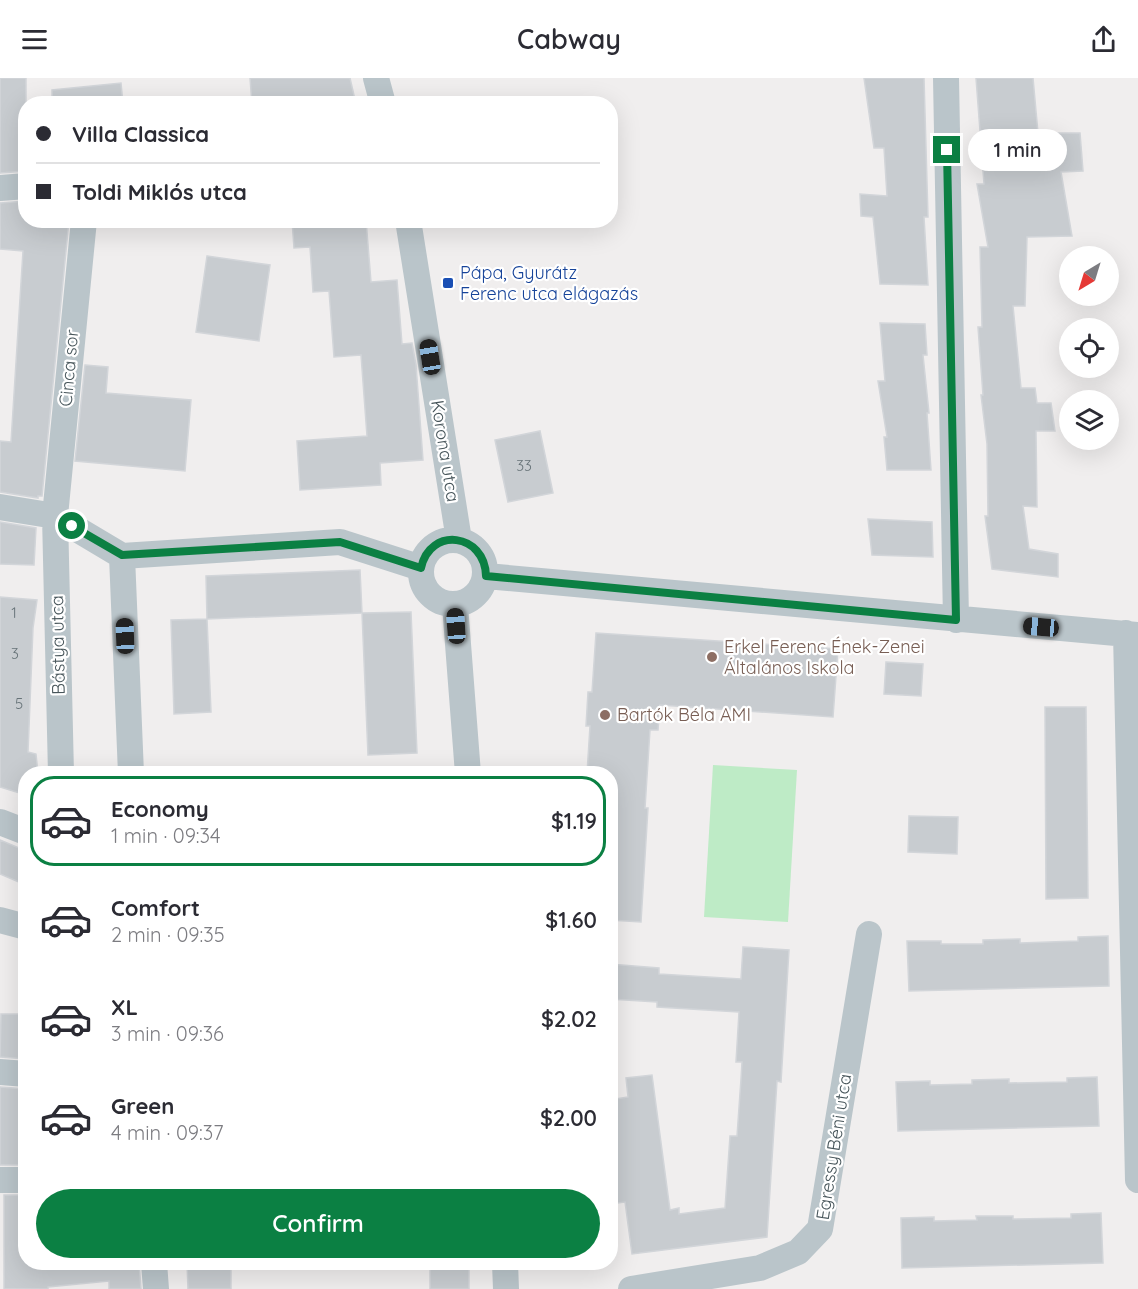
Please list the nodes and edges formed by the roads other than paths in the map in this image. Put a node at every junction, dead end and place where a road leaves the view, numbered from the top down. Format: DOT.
graph roads {
  1 [pos="376,78"];
  2 [pos="946,78"];
  3 [pos="381,96"];
  4 [pos="18,187"];
  5 [pos="0,188"];
  6 [pos="83,228"];
  7 [pos="409,228"];
  8 [pos="0,507"];
  9 [pos="55,516"];
  10 [pos="459,540"];
  11 [pos="122,555"];
  12 [pos="421,568"];
  13 [pos="486,576"];
  14 [pos="454,605"];
  15 [pos="956,620"];
  16 [pos="1132,634"];
  17 [pos="61,766"];
  18 [pos="131,766"];
  19 [pos="467,766"];
  20 [pos="0,822"];
  21 [pos="18,829"];
  22 [pos="0,920"];
  23 [pos="18,925"];
  24 [pos="869,934"];
  25 [pos="0,1072"];
  26 [pos="18,1073"];
  27 [pos="0,1180"];
  28 [pos="18,1180"];
  29 [pos="1138,1180"];
  30 [pos="155,1270"];
  31 [pos="505,1270"];
  32 [pos="156,1289"];
  33 [pos="506,1289"];
  34 [pos="631,1289"];
  1 -- 3 [label="street"];
  2 -- 15 [label="street"];
  4 -- 5 [label="street"];
  6 -- 9 [label="street, Cinca sor"];
  7 -- 10 [label="street, Korona utca"];
  8 -- 9 [label="street"];
  9 -- 11 [label="street"];
  9 -- 17 [label="street, Bástya utca"];
  10 -- 12 [label="street"];
  10 -- 13 [label="street"];
  11 -- 12 [label="street"];
  11 -- 18 [label="street"];
  12 -- 14 [label="street"];
  13 -- 14 [label="street"];
  13 -- 15 [label="street"];
  14 -- 19 [label="street"];
  15 -- 16 [label="street"];
  16 -- 29 [label="street"];
  20 -- 21 [label="street"];
  22 -- 23 [label="street"];
  24 -- 34 [label="street, Egressy Béni utca"];
  25 -- 26 [label="street"];
  27 -- 28 [label="street"];
  30 -- 32 [label="street"];
  31 -- 33 [label="street"];
}
